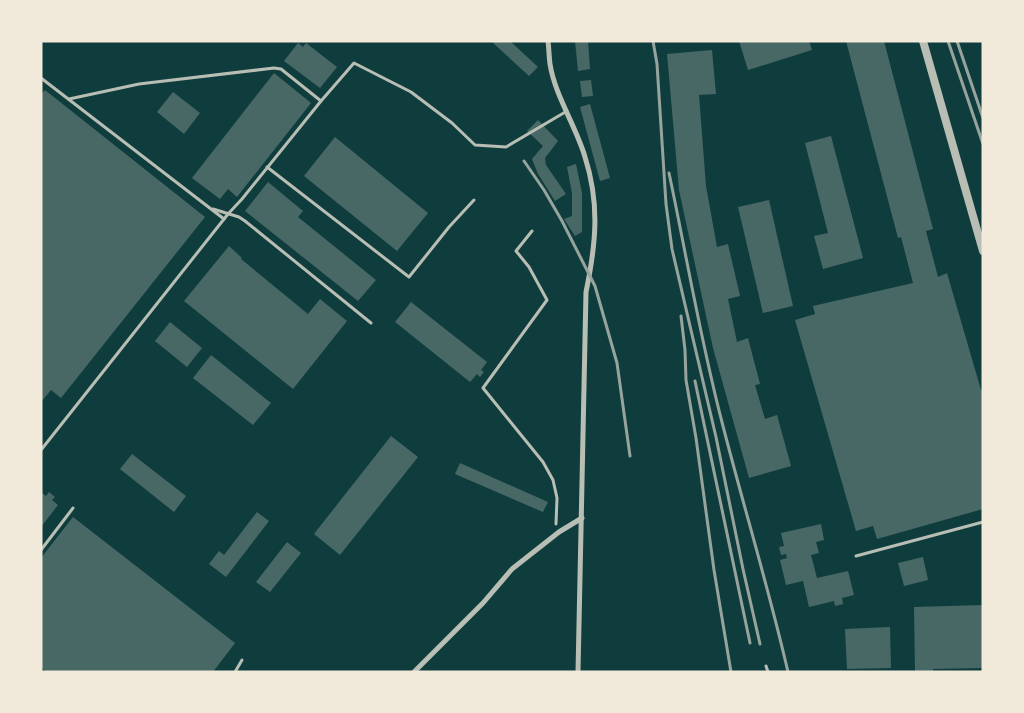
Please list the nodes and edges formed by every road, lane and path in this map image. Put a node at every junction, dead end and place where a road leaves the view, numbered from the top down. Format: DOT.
graph roads {
  1 [pos="548,41"];
  2 [pos="923,41"];
  3 [pos="41,78"];
  4 [pos="69,99"];
  5 [pos="321,101"];
  6 [pos="566,111"];
  7 [pos="267,167"];
  8 [pos="474,200"];
  9 [pos="210,208"];
  10 [pos="228,214"];
  11 [pos="224,219"];
  12 [pos="532,231"];
  13 [pos="983,251"];
  14 [pos="372,323"];
  15 [pos="41,450"];
  16 [pos="73,508"];
  17 [pos="582,518"];
  18 [pos="983,522"];
  19 [pos="556,524"];
  20 [pos="41,550"];
  21 [pos="856,556"];
  22 [pos="242,660"];
  23 [pos="766,666"];
  24 [pos="235,672"];
  25 [pos="414,672"];
  26 [pos="578,672"];
  27 [pos="768,672"];
  1 -- 6 [label="street"];
  2 -- 13 [label="street"];
  3 -- 4 [label="lane"];
  4 -- 5 [label="lane"];
  4 -- 9 [label="lane"];
  5 -- 6 [label="lane"];
  5 -- 7 [label="lane"];
  6 -- 17 [label="street"];
  7 -- 8 [label="lane"];
  7 -- 10 [label="lane"];
  9 -- 10 [label="lane"];
  9 -- 11 [label="lane"];
  10 -- 11 [label="lane"];
  10 -- 14 [label="lane"];
  11 -- 15 [label="lane"];
  12 -- 19 [label="lane"];
  16 -- 20 [label="lane"];
  17 -- 25 [label="street"];
  17 -- 26 [label="street"];
  18 -- 21 [label="lane"];
  22 -- 24 [label="lane"];
  23 -- 27 [label="lane"];
}
